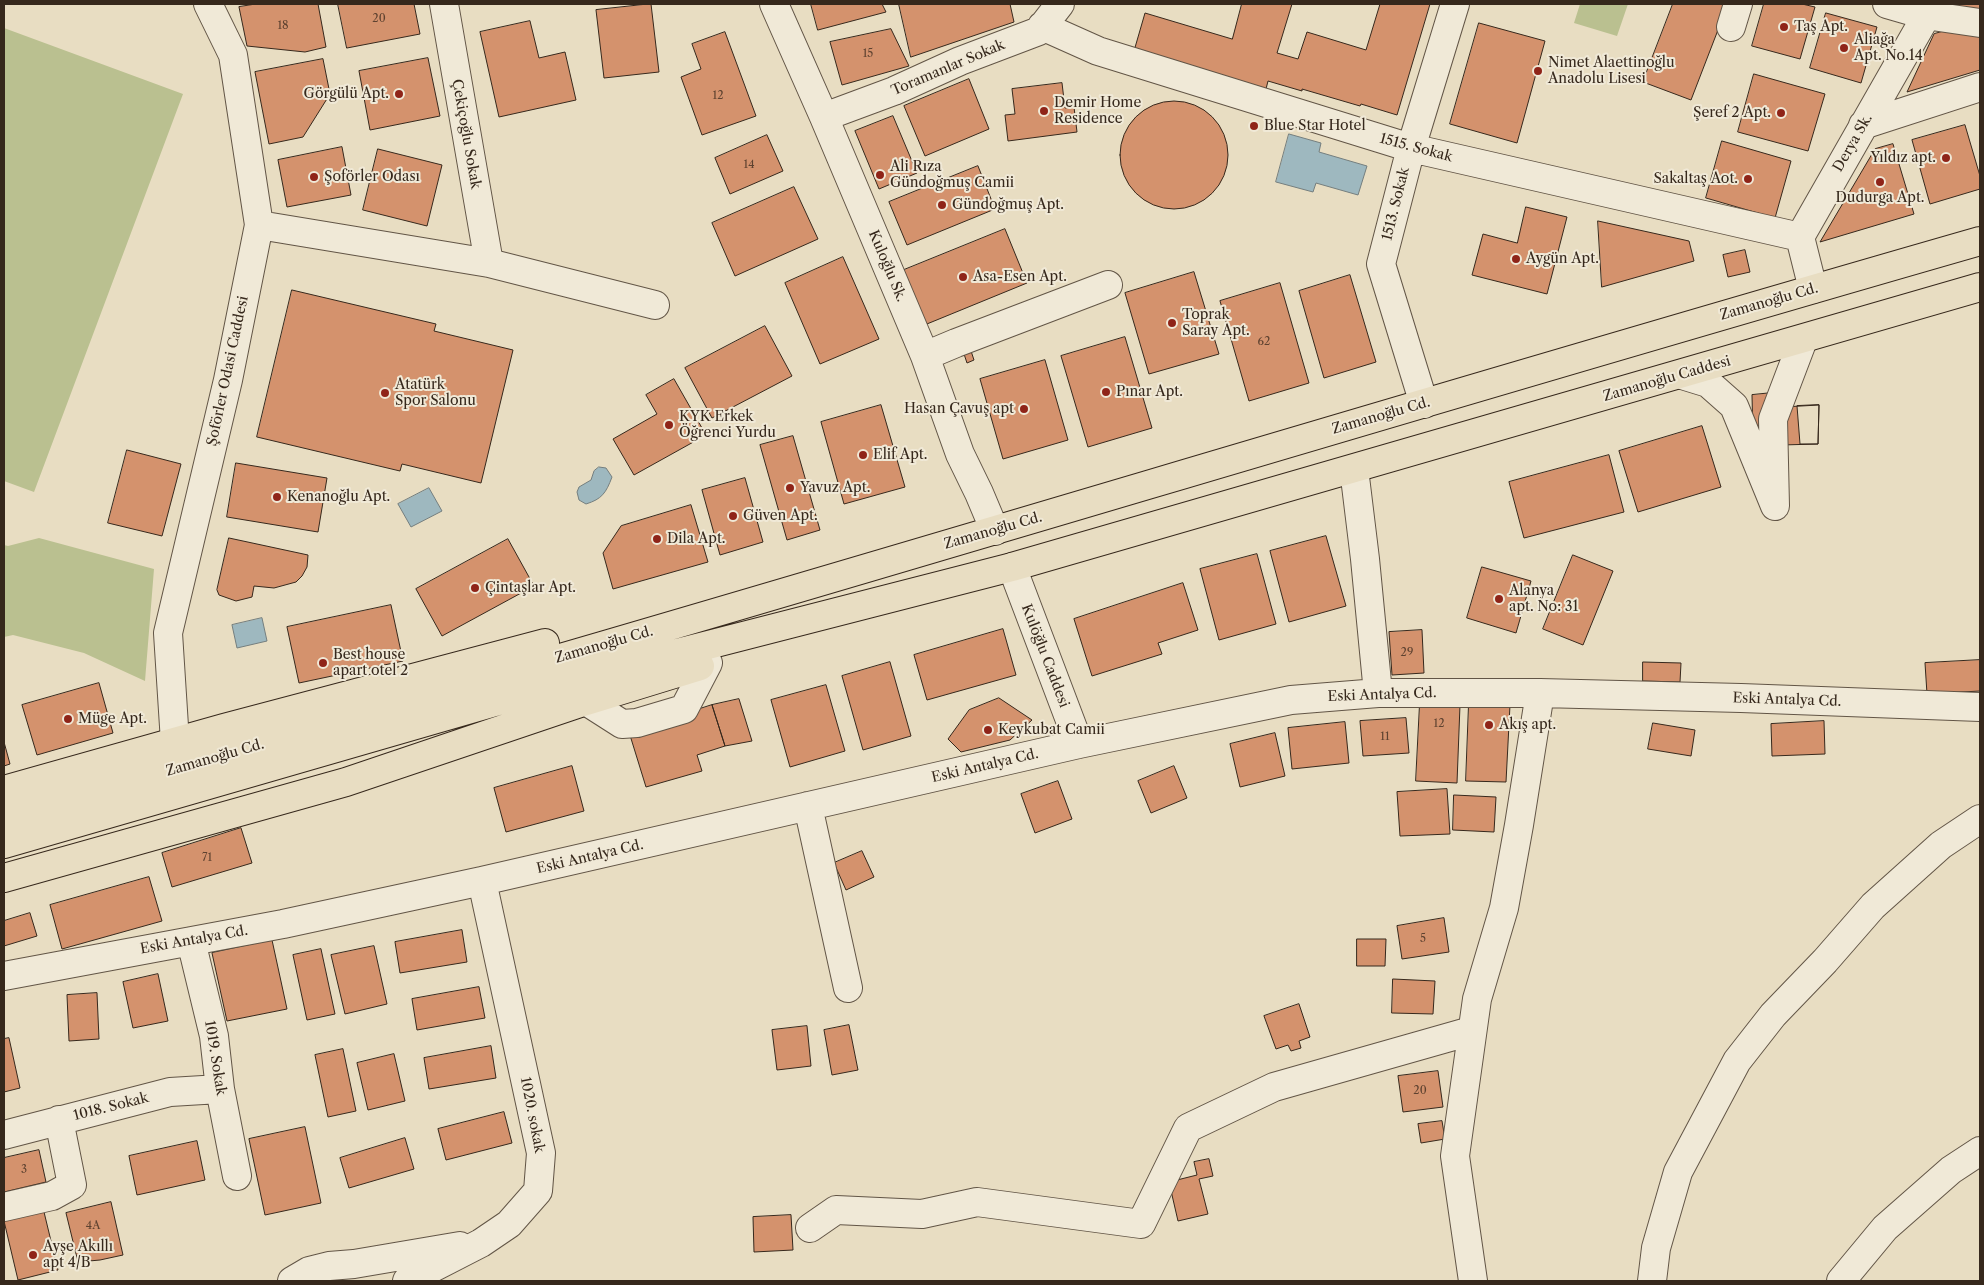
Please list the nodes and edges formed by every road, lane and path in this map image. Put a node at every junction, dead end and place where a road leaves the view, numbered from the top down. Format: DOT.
graph roads {
  1 [pos="208,4"];
  2 [pos="444,4"];
  3 [pos="774,4"];
  4 [pos="1060,4"];
  5 [pos="1455,4"];
  6 [pos="1887,4"];
  7 [pos="1929,10"];
  8 [pos="1980,23"];
  9 [pos="1042,26"];
  10 [pos="1980,87"];
  11 [pos="824,117"];
  12 [pos="1863,125"];
  13 [pos="1411,148"];
  14 [pos="259,225"];
  15 [pos="1800,237"];
  16 [pos="1980,241"];
  17 [pos="489,263"];
  18 [pos="1108,286"];
  19 [pos="1980,287"];
  20 [pos="1813,289"];
  21 [pos="655,305"];
  22 [pos="1803,340"];
  23 [pos="925,356"];
  24 [pos="1682,375"];
  25 [pos="1424,404"];
  26 [pos="1354,469"];
  27 [pos="995,531"];
  28 [pos="1012,567"];
  29 [pos="728,608"];
  30 [pos="780,628"];
  31 [pos="708,663"];
  32 [pos="1378,693"];
  33 [pos="1540,693"];
  34 [pos="586,701"];
  35 [pos="1980,708"];
  36 [pos="174,742"];
  37 [pos="1078,744"];
  38 [pos="4,790"];
  39 [pos="808,806"];
  40 [pos="4,817"];
  41 [pos="1980,819"];
  42 [pos="4,844"];
  43 [pos="4,878"];
  44 [pos="482,881"];
  45 [pos="191,941"];
  46 [pos="4,976"];
  47 [pos="848,988"];
  48 [pos="1471,1031"];
  49 [pos="220,1089"];
  50 [pos="59,1120"];
  51 [pos="4,1135"];
  52 [pos="1980,1151"];
  53 [pos="237,1176"];
  54 [pos="4,1206"];
  55 [pos="810,1228"];
  56 [pos="481,1243"];
  57 [pos="292,1281"];
  58 [pos="407,1281"];
  59 [pos="1473,1281"];
  60 [pos="1652,1281"];
  61 [pos="1841,1281"];
  1 -- 14 [label="street, Şoförler Odasi Caddesi"];
  2 -- 17 [label="street, Çekiçoğlu Sokak"];
  3 -- 11 [label="street, Kuloğlu Sk."];
  4 -- 9 [label="street, Toramanlar Sokak"];
  5 -- 13 [label="street, 1513. Sokak"];
  6 -- 7 [label="street"];
  7 -- 8 [label="street"];
  7 -- 12 [label="street, Derya Sk."];
  9 -- 11 [label="street, Toramanlar Sokak"];
  9 -- 13 [label="street, 1515. Sokak"];
  10 -- 12 [label="street"];
  11 -- 23 [label="street, Kuloğlu Sk."];
  12 -- 15 [label="street, Derya Sk."];
  13 -- 15 [label="street, 1515. Sokak"];
  13 -- 25 [label="street, 1513. Sokak"];
  14 -- 17 [label="street"];
  14 -- 36 [label="street, Şoförler Odasi Caddesi"];
  15 -- 20 [label="street"];
  16 -- 20 [label="highway, Zamanoğlu Cd."];
  17 -- 21 [label="street"];
  18 -- 23 [label="street"];
  19 -- 22 [label="highway, Zamanoğlu Caddesi"];
  20 -- 25 [label="highway, Zamanoğlu Cd."];
  22 -- 24 [label="highway, Zamanoğlu Caddesi"];
  22 -- 24 [label="street"];
  23 -- 27 [label="street, Kuloğlu Sk."];
  24 -- 26 [label="highway, Zamanoğlu Caddesi"];
  25 -- 27 [label="highway, Zamanoğlu Cd."];
  26 -- 28 [label="highway, Zamanoğlu Cd."];
  26 -- 32 [label="street"];
  27 -- 29 [label="highway, Zamanoğlu Cd."];
  28 -- 30 [label="highway, Zamanoğlu Cd."];
  28 -- 37 [label="street, Kulöğlu Caddesi"];
  29 -- 36 [label="highway"];
  29 -- 40 [label="highway, Zamanoğlu Cd."];
  30 -- 31 [label="highway"];
  30 -- 42 [label="highway, Zamanoğlu Cd."];
  31 -- 34 [label="highway"];
  31 -- 34 [label="street"];
  32 -- 33 [label="street, Eski Antalya Cd."];
  32 -- 37 [label="street, Eski Antalya Cd."];
  33 -- 35 [label="street, Eski Antalya Cd."];
  33 -- 48 [label="street"];
  34 -- 43 [label="highway"];
  36 -- 38 [label="highway"];
  37 -- 39 [label="street, Eski Antalya Cd."];
  39 -- 44 [label="street, Eski Antalya Cd."];
  39 -- 47 [label="street"];
  41 -- 60 [label="street"];
  44 -- 45 [label="street, Eski Antalya Cd."];
  44 -- 56 [label="street, 1020. sokak"];
  45 -- 46 [label="street, Eski Antalya Cd."];
  45 -- 49 [label="street, 1019. Sokak"];
  48 -- 55 [label="street"];
  48 -- 59 [label="street"];
  49 -- 50 [label="street, 1018. Sokak"];
  49 -- 53 [label="street, 1019. Sokak"];
  50 -- 51 [label="street, 1018. Sokak"];
  50 -- 54 [label="street"];
  52 -- 61 [label="street"];
  56 -- 57 [label="street"];
  56 -- 58 [label="street, 1020. sokak"];
}
